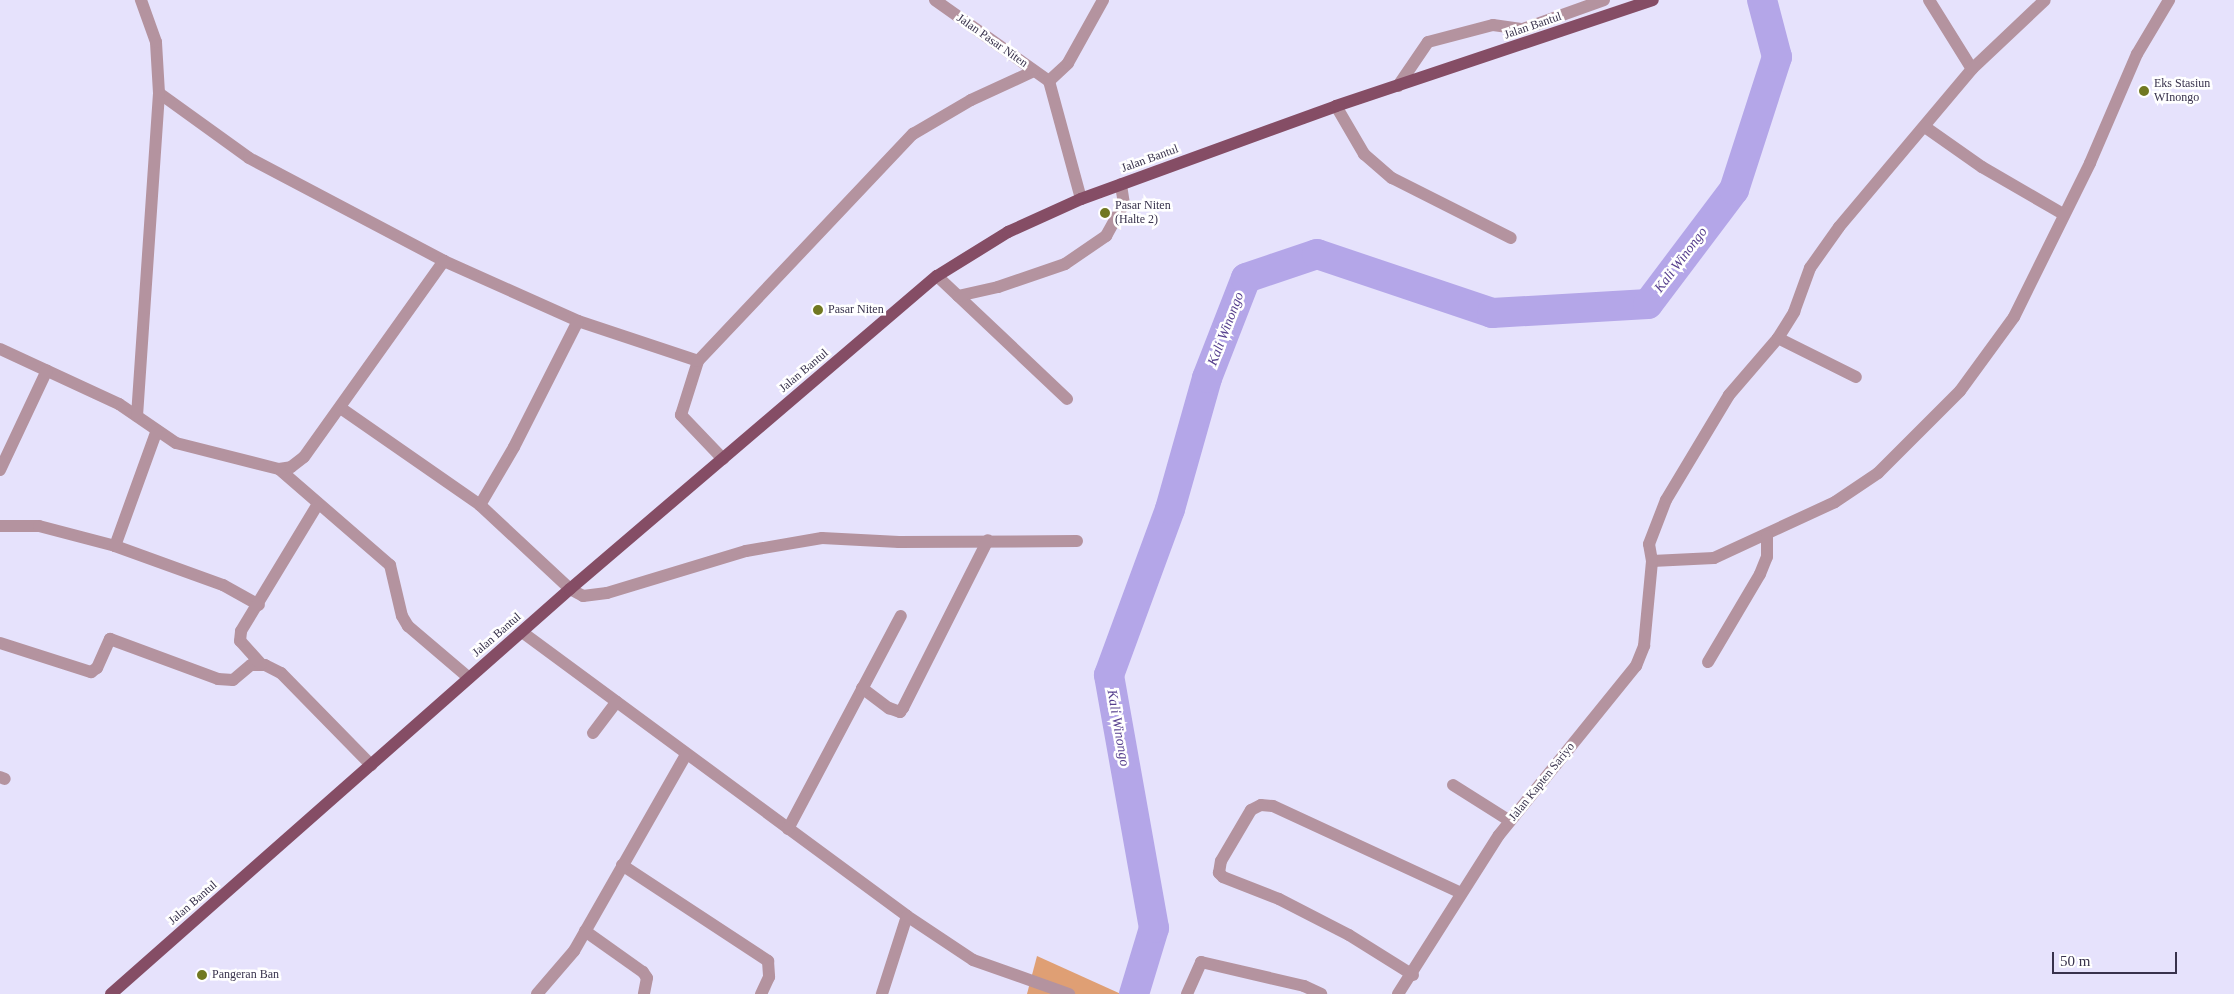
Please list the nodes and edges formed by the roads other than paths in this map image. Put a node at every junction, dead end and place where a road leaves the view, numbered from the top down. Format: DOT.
graph roads {
  1 [pos="141,0"];
  2 [pos="935,0"];
  3 [pos="1103,0"];
  4 [pos="1604,0"];
  5 [pos="1653,0"];
  6 [pos="1929,0"];
  7 [pos="2045,0"];
  8 [pos="2169,0"];
  9 [pos="1523,29"];
  10 [pos="1527,42"];
  11 [pos="1972,69"];
  12 [pos="1034,71"];
  13 [pos="1049,81"];
  14 [pos="1398,86"];
  15 [pos="159,93"];
  16 [pos="1336,106"];
  17 [pos="1925,127"];
  18 [pos="1120,184"];
  19 [pos="1081,199"];
  20 [pos="2063,214"];
  21 [pos="1511,238"];
  22 [pos="444,261"];
  23 [pos="937,276"];
  24 [pos="958,296"];
  25 [pos="578,321"];
  26 [pos="1778,338"];
  27 [pos="0,349"];
  28 [pos="698,361"];
  29 [pos="47,370"];
  30 [pos="1856,377"];
  31 [pos="1067,399"];
  32 [pos="342,409"];
  33 [pos="138,416"];
  34 [pos="157,430"];
  35 [pos="722,459"];
  36 [pos="278,469"];
  37 [pos="0,470"];
  38 [pos="318,504"];
  39 [pos="480,505"];
  40 [pos="0,526"];
  41 [pos="1767,536"];
  42 [pos="988,540"];
  43 [pos="1077,541"];
  44 [pos="115,546"];
  45 [pos="1652,561"];
  46 [pos="570,589"];
  47 [pos="259,605"];
  48 [pos="901,616"];
  49 [pos="522,632"];
  50 [pos="0,643"];
  51 [pos="1708,662"];
  52 [pos="261,664"];
  53 [pos="469,678"];
  54 [pos="862,688"];
  55 [pos="616,702"];
  56 [pos="593,733"];
  57 [pos="686,755"];
  58 [pos="371,765"];
  59 [pos="1453,785"];
  60 [pos="1510,821"];
  61 [pos="788,829"];
  62 [pos="622,865"];
  63 [pos="1461,894"];
  64 [pos="907,916"];
  65 [pos="585,931"];
  66 [pos="1413,975"];
  67 [pos="111,994"];
  68 [pos="537,994"];
  69 [pos="644,994"];
  70 [pos="762,994"];
  71 [pos="882,994"];
  72 [pos="1068,994"];
  73 [pos="1187,994"];
  74 [pos="1322,994"];
  75 [pos="1398,994"];
  1 -- 15 [label="street"];
  2 -- 12 [label="street, Jalan Pasar Niten"];
  3 -- 13 [label="street"];
  4 -- 9 [label="street"];
  5 -- 10 [label="main road, Jalan Bantul"];
  6 -- 11 [label="street"];
  7 -- 11 [label="street, Jalan Kapten Sariyo"];
  8 -- 20 [label="street"];
  9 -- 10 [label="street"];
  9 -- 14 [label="street"];
  10 -- 14 [label="main road, Jalan Bantul"];
  11 -- 17 [label="street, Jalan Kapten Sariyo"];
  12 -- 13 [label="street, Jalan Pasar Niten"];
  12 -- 28 [label="street"];
  13 -- 19 [label="street"];
  14 -- 16 [label="main road, Jalan Bantul"];
  15 -- 22 [label="street"];
  15 -- 33 [label="street"];
  16 -- 18 [label="main road, Jalan Bantul"];
  16 -- 21 [label="street"];
  17 -- 20 [label="street"];
  17 -- 26 [label="street, Jalan Kapten Sariyo"];
  18 -- 19 [label="main road, Jalan Bantul"];
  18 -- 24 [label="street"];
  19 -- 23 [label="main road, Jalan Bantul"];
  20 -- 41 [label="street"];
  22 -- 25 [label="street"];
  22 -- 32 [label="street"];
  23 -- 24 [label="street"];
  23 -- 35 [label="main road, Jalan Bantul"];
  24 -- 31 [label="street"];
  25 -- 28 [label="street"];
  25 -- 39 [label="street"];
  26 -- 30 [label="street"];
  26 -- 45 [label="street, Jalan Kapten Sariyo"];
  27 -- 29 [label="street"];
  28 -- 35 [label="street"];
  29 -- 33 [label="street"];
  29 -- 37 [label="street"];
  32 -- 36 [label="street"];
  32 -- 39 [label="street"];
  33 -- 34 [label="street"];
  34 -- 36 [label="street"];
  34 -- 44 [label="street"];
  35 -- 46 [label="main road, Jalan Bantul"];
  36 -- 38 [label="street"];
  38 -- 47 [label="street"];
  38 -- 53 [label="street"];
  39 -- 46 [label="street"];
  40 -- 44 [label="street"];
  41 -- 45 [label="street"];
  41 -- 51 [label="street"];
  42 -- 43 [label="street"];
  42 -- 46 [label="street"];
  42 -- 54 [label="street"];
  44 -- 47 [label="street"];
  45 -- 60 [label="street, Jalan Kapten Sariyo"];
  46 -- 49 [label="main road, Jalan Bantul"];
  47 -- 52 [label="street"];
  48 -- 54 [label="street"];
  49 -- 53 [label="main road, Jalan Bantul"];
  49 -- 55 [label="street"];
  50 -- 52 [label="street"];
  52 -- 58 [label="street"];
  53 -- 58 [label="main road, Jalan Bantul"];
  54 -- 61 [label="street"];
  55 -- 56 [label="street"];
  55 -- 57 [label="street"];
  57 -- 61 [label="street"];
  57 -- 62 [label="street"];
  58 -- 67 [label="main road, Jalan Bantul"];
  59 -- 60 [label="street"];
  60 -- 63 [label="street, Jalan Kapten Sariyo"];
  61 -- 64 [label="street"];
  62 -- 65 [label="street"];
  62 -- 70 [label="street"];
  63 -- 66 [label="street, Jalan Kapten Sariyo"];
  63 -- 66 [label="street"];
  64 -- 71 [label="street"];
  64 -- 72 [label="street"];
  65 -- 68 [label="street"];
  65 -- 69 [label="street"];
  66 -- 75 [label="street, Jalan Kapten Sariyo"];
  73 -- 74 [label="street"];
}
